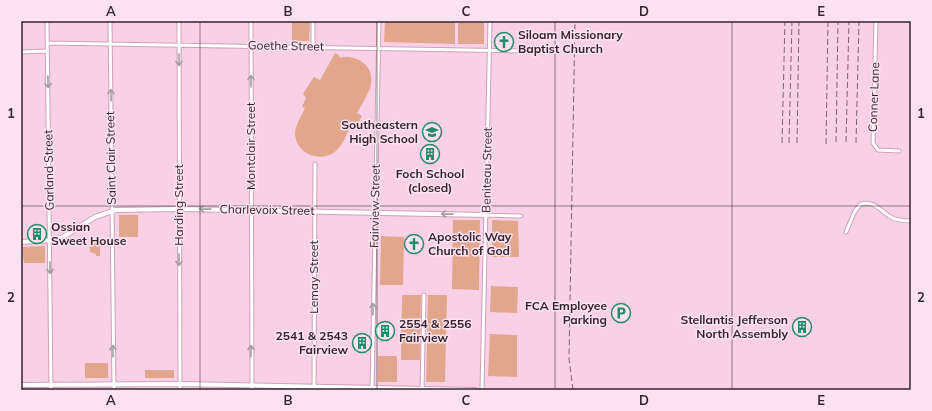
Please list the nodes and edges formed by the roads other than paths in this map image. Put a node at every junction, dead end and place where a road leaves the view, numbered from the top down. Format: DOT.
graph roads {
  1 [pos="47,21"];
  2 [pos="110,21"];
  3 [pos="179,21"];
  4 [pos="251,21"];
  5 [pos="313,21"];
  6 [pos="379,21"];
  7 [pos="490,21"];
  8 [pos="876,21"];
  9 [pos="47,43"];
  10 [pos="110,43"];
  11 [pos="179,44"];
  12 [pos="251,46"];
  13 [pos="313,47"];
  14 [pos="379,48"];
  15 [pos="489,50"];
  16 [pos="47,51"];
  17 [pos="525,51"];
  18 [pos="21,52"];
  19 [pos="899,151"];
  20 [pos="315,164"];
  21 [pos="179,209"];
  22 [pos="251,210"];
  23 [pos="112,211"];
  24 [pos="314,211"];
  25 [pos="375,212"];
  26 [pos="486,215"];
  27 [pos="521,216"];
  28 [pos="911,221"];
  29 [pos="846,232"];
  30 [pos="49,241"];
  31 [pos="21,242"];
  32 [pos="424,295"];
  33 [pos="114,384"];
  34 [pos="180,384"];
  35 [pos="21,385"];
  36 [pos="51,385"];
  37 [pos="252,388"];
  38 [pos="314,388"];
  39 [pos="372,389"];
  40 [pos="51,390"];
  41 [pos="114,390"];
  42 [pos="180,390"];
  43 [pos="422,390"];
  44 [pos="475,390"];
  45 [pos="482,390"];
  1 -- 9 [label="street, Garland Street"];
  2 -- 10 [label="street, Saint Clair Street"];
  3 -- 11 [label="street, Harding Street"];
  4 -- 12 [label="street, Montclair Street"];
  5 -- 13 [label="street"];
  6 -- 14 [label="street, Fairview Street"];
  7 -- 15 [label="street, Beniteau Street"];
  8 -- 19 [label="street, Conner Lane"];
  9 -- 10 [label="street, Goethe Street"];
  9 -- 16 [label="street, Garland Street"];
  10 -- 11 [label="street, Goethe Street"];
  23 -- 10 [label="street, Saint Clair Street, one-way"];
  11 -- 12 [label="street, Goethe Street"];
  11 -- 21 [label="street, Harding Street, one-way"];
  12 -- 13 [label="street, Goethe Street"];
  22 -- 12 [label="street, Montclair Street, one-way"];
  13 -- 14 [label="street, Goethe Street"];
  14 -- 15 [label="street, Goethe Street"];
  14 -- 25 [label="street, Fairview Street"];
  15 -- 17 [label="street, Goethe Street"];
  15 -- 26 [label="street, Beniteau Street"];
  16 -- 18 [label="street"];
  16 -- 30 [label="street, Garland Street, one-way"];
  20 -- 24 [label="street, Lemay Street"];
  22 -- 21 [label="street, Charlevoix Street, one-way"];
  21 -- 23 [label="street, Charlevoix Street"];
  21 -- 34 [label="street, Harding Street, one-way"];
  22 -- 24 [label="street, Charlevoix Street"];
  37 -- 22 [label="street, Montclair Street, one-way"];
  23 -- 30 [label="street, Charlevoix Street"];
  33 -- 23 [label="street, Saint Clair Street, one-way"];
  24 -- 25 [label="street, Charlevoix Street"];
  24 -- 38 [label="street, Lemay Street"];
  26 -- 25 [label="street, Charlevoix Street, one-way"];
  39 -- 25 [label="street, Fairview Street, one-way"];
  26 -- 27 [label="street, Charlevoix Street"];
  26 -- 45 [label="street, Beniteau Street"];
  28 -- 29 [label="street"];
  30 -- 31 [label="street, Charlevoix Street"];
  30 -- 36 [label="street, Garland Street, one-way"];
  32 -- 43 [label="street"];
  33 -- 34 [label="street"];
  33 -- 36 [label="street"];
  33 -- 41 [label="street, Saint Clair Street"];
  34 -- 37 [label="street"];
  34 -- 42 [label="street, Harding Street"];
  35 -- 36 [label="street"];
  36 -- 40 [label="street, Garland Street"];
  37 -- 38 [label="street"];
  38 -- 39 [label="street"];
  39 -- 43 [label="street"];
  43 -- 44 [label="street"];
}
